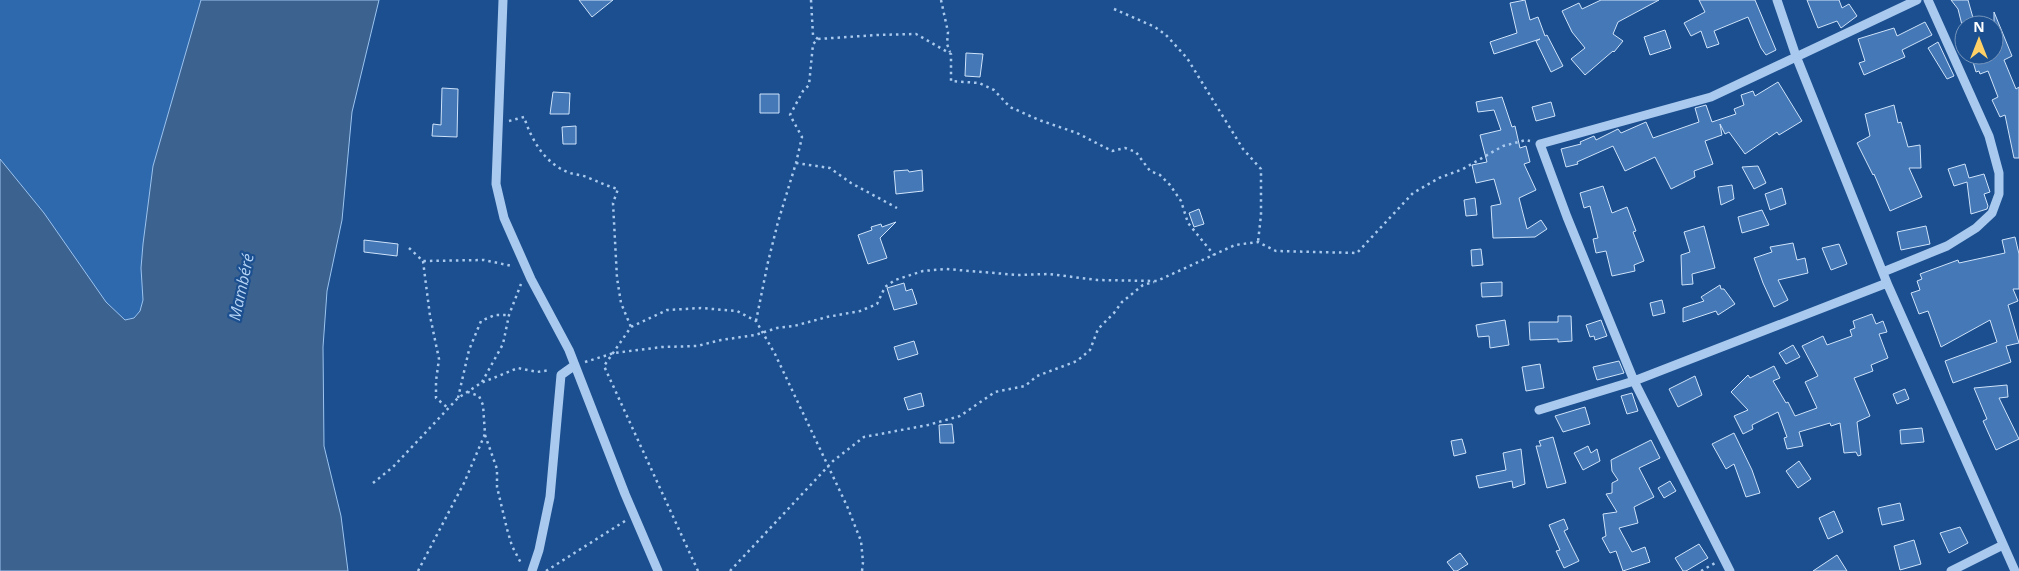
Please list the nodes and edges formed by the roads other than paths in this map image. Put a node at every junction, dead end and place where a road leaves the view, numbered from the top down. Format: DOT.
graph roads {
  1 [pos="503,0"];
  2 [pos="1778,0"];
  3 [pos="1917,0"];
  4 [pos="1928,0"];
  5 [pos="1796,56"];
  6 [pos="1883,272"];
  7 [pos="1887,283"];
  8 [pos="575,365"];
  9 [pos="1634,381"];
  10 [pos="1539,410"];
  11 [pos="2003,545"];
  12 [pos="532,571"];
  13 [pos="658,571"];
  14 [pos="1730,571"];
  15 [pos="1951,571"];
  16 [pos="2014,571"];
  1 -- 8 [label="street"];
  2 -- 5 [label="street"];
  3 -- 5 [label="street"];
  4 -- 6 [label="street"];
  5 -- 6 [label="street"];
  5 -- 9 [label="street"];
  6 -- 7 [label="street"];
  7 -- 9 [label="street"];
  7 -- 11 [label="street"];
  8 -- 12 [label="street"];
  8 -- 13 [label="street"];
  9 -- 10 [label="street"];
  9 -- 14 [label="street"];
  11 -- 15 [label="street"];
  11 -- 16 [label="street"];
}
